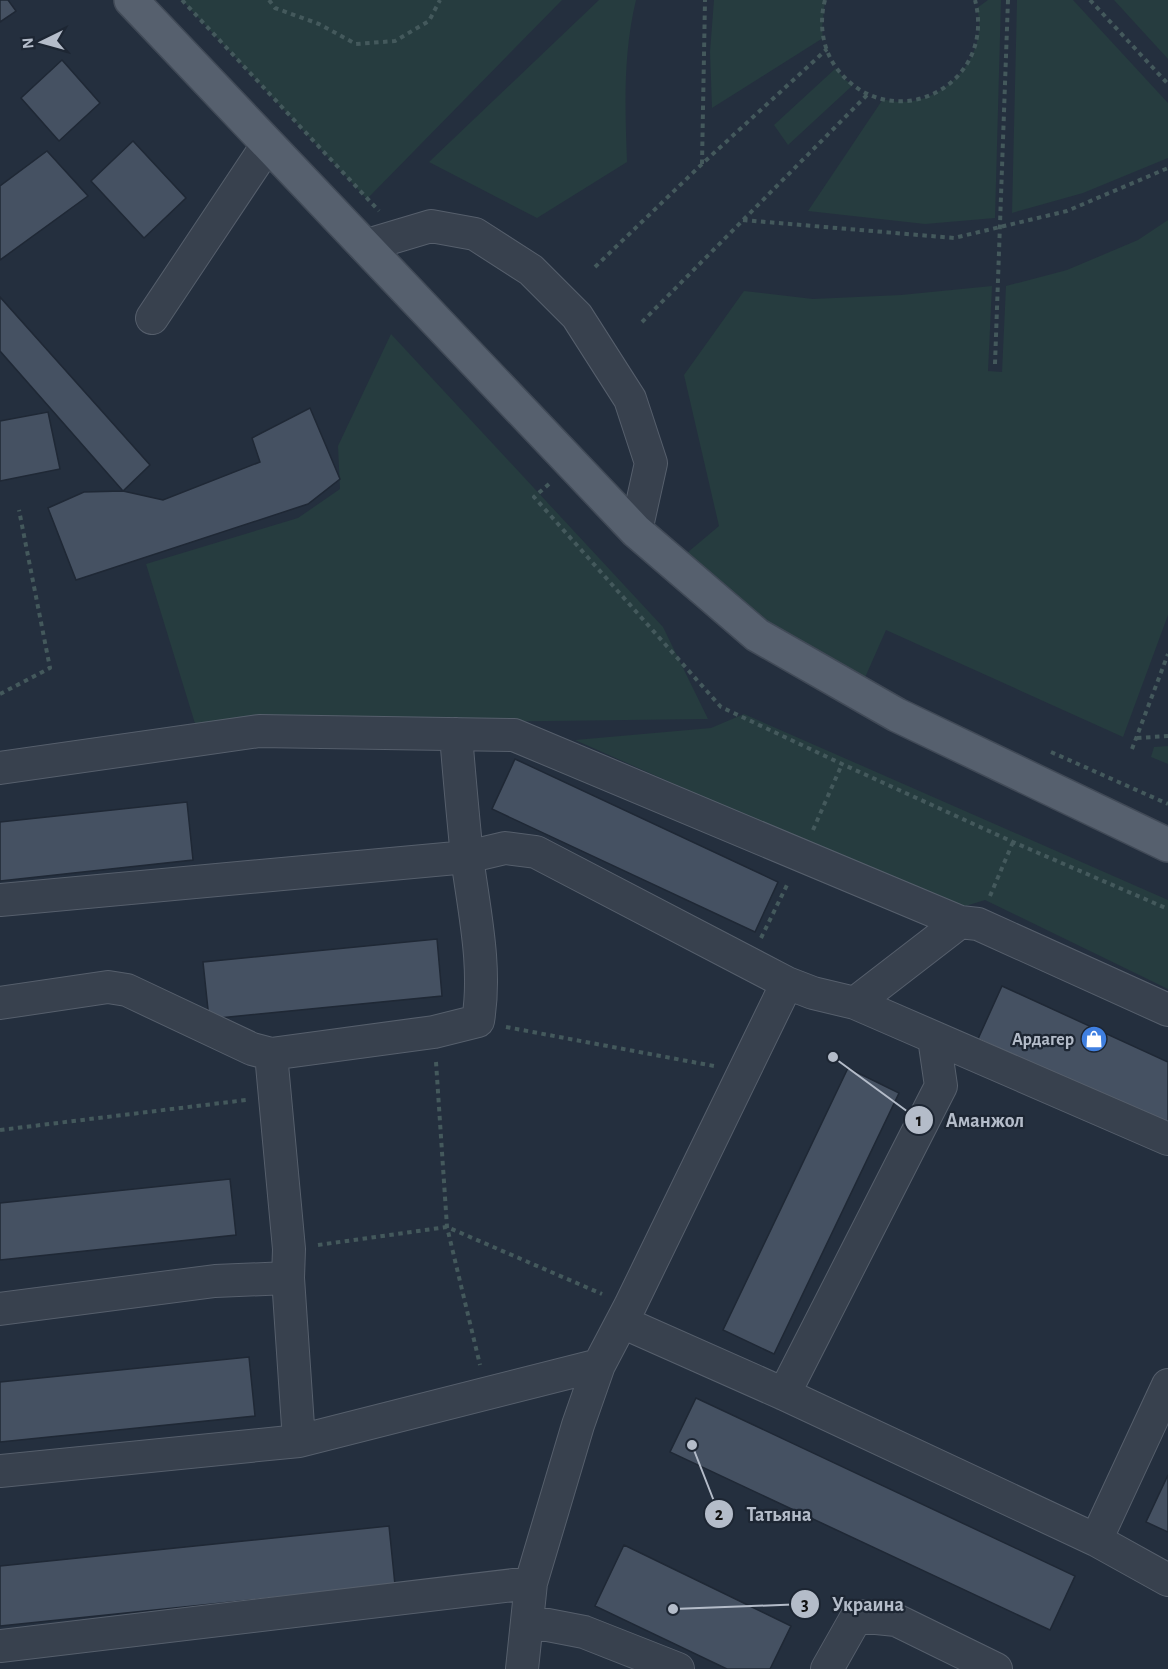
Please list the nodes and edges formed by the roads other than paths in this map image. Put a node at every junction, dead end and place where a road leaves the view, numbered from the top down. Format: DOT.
graph roads {
  1 [pos="131,0"];
  2 [pos="268,144"];
  3 [pos="364,246"];
  4 [pos="152,318"];
  5 [pos="636,531"];
  6 [pos="456,734"];
  7 [pos="0,768"];
  8 [pos="1168,845"];
  9 [pos="467,856"];
  10 [pos="0,900"];
  11 [pos="969,923"];
  12 [pos="787,983"];
  13 [pos="0,1003"];
  14 [pos="855,1004"];
  15 [pos="1168,1010"];
  16 [pos="934,1038"];
  17 [pos="272,1053"];
  18 [pos="1168,1139"];
  19 [pos="288,1264"];
  20 [pos="0,1309"];
  21 [pos="626,1314"];
  22 [pos="599,1365"];
  23 [pos="1168,1386"];
  24 [pos="784,1394"];
  25 [pos="299,1441"];
  26 [pos="0,1471"];
  27 [pos="1096,1540"];
  28 [pos="1168,1580"];
  29 [pos="531,1583"];
  30 [pos="526,1622"];
  31 [pos="0,1646"];
  32 [pos="514,1668"];
  33 [pos="678,1669"];
  34 [pos="827,1669"];
  35 [pos="996,1669"];
  1 -- 2 [label="main road"];
  2 -- 3 [label="main road"];
  2 -- 4 [label="street"];
  3 -- 5 [label="main road"];
  3 -- 5 [label="street"];
  5 -- 8 [label="main road"];
  6 -- 7 [label="street"];
  6 -- 9 [label="street"];
  6 -- 11 [label="street"];
  9 -- 10 [label="street"];
  9 -- 12 [label="street"];
  9 -- 17 [label="street"];
  11 -- 14 [label="street"];
  11 -- 15 [label="street"];
  12 -- 14 [label="street"];
  12 -- 21 [label="street"];
  13 -- 17 [label="street"];
  14 -- 16 [label="street"];
  16 -- 18 [label="street"];
  16 -- 24 [label="street"];
  17 -- 19 [label="street"];
  19 -- 20 [label="street"];
  19 -- 25 [label="street"];
  21 -- 22 [label="street"];
  21 -- 24 [label="street"];
  22 -- 25 [label="street"];
  22 -- 29 [label="street"];
  23 -- 27 [label="street"];
  24 -- 27 [label="street"];
  25 -- 26 [label="street"];
  27 -- 28 [label="street"];
  29 -- 30 [label="street"];
  29 -- 31 [label="street"];
  30 -- 32 [label="street"];
  30 -- 33 [label="street"];
  34 -- 35 [label="street"];
}
